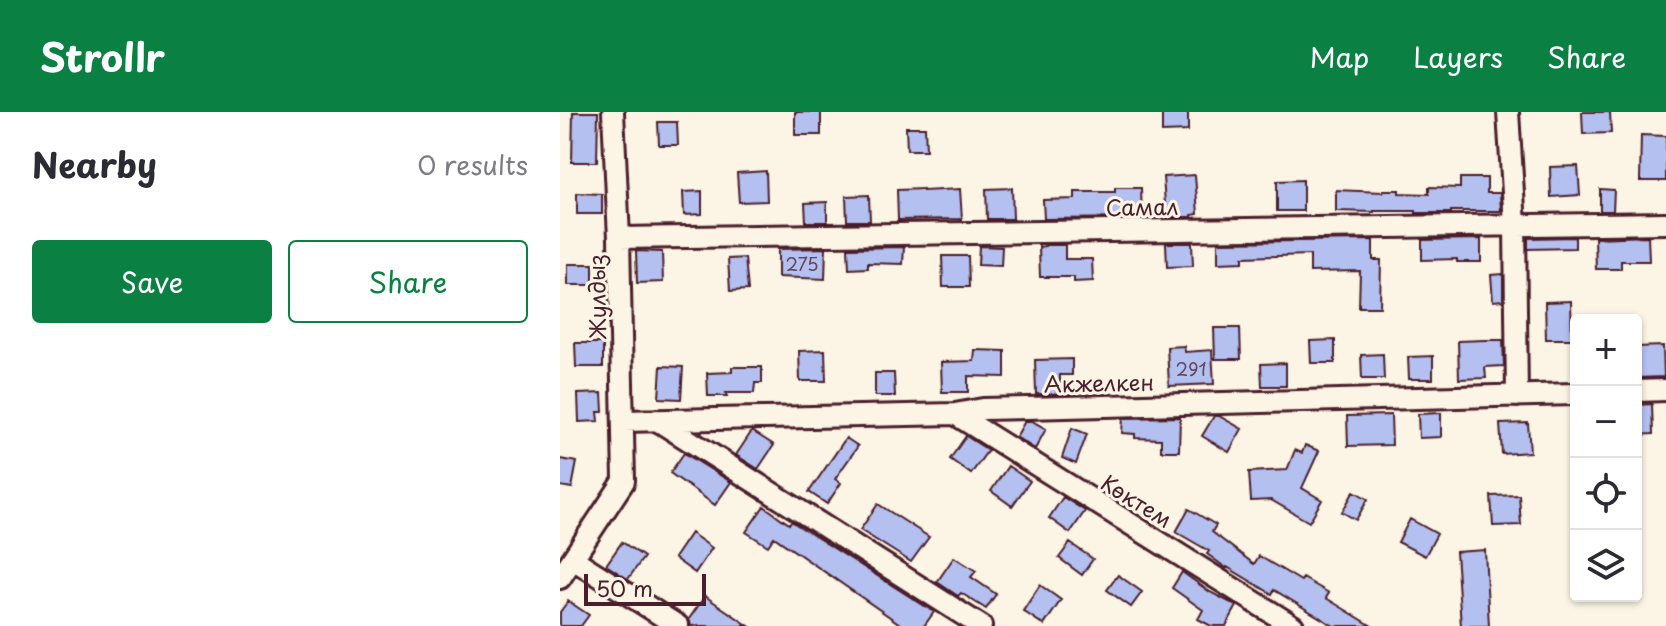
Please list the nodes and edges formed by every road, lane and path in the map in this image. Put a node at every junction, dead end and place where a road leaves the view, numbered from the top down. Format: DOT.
graph roads {
  1 [pos="613,112"];
  2 [pos="1508,112"];
  3 [pos="1666,223"];
  4 [pos="1515,225"];
  5 [pos="619,238"];
  6 [pos="1666,390"];
  7 [pos="1642,391"];
  8 [pos="1570,394"];
  9 [pos="1517,396"];
  10 [pos="955,414"];
  11 [pos="657,420"];
  12 [pos="623,421"];
  13 [pos="573,559"];
  14 [pos="560,578"];
  15 [pos="678,626"];
  16 [pos="981,626"];
  17 [pos="1293,626"];
  1 -- 5 [label="street, Жулдыз"];
  2 -- 4 [label="street"];
  3 -- 4 [label="street, Самал"];
  4 -- 5 [label="street, Самал"];
  4 -- 9 [label="street"];
  5 -- 12 [label="street, Жулдыз"];
  6 -- 7 [label="street"];
  8 -- 9 [label="street, Акжелкен"];
  9 -- 10 [label="street, Акжелкен"];
  10 -- 11 [label="street, Акжелкен"];
  10 -- 17 [label="street, Көктем"];
  11 -- 12 [label="street, Акжелкен"];
  11 -- 16 [label="street"];
  12 -- 13 [label="street, Жулдыз"];
  13 -- 14 [label="street"];
  13 -- 15 [label="street"];
}
